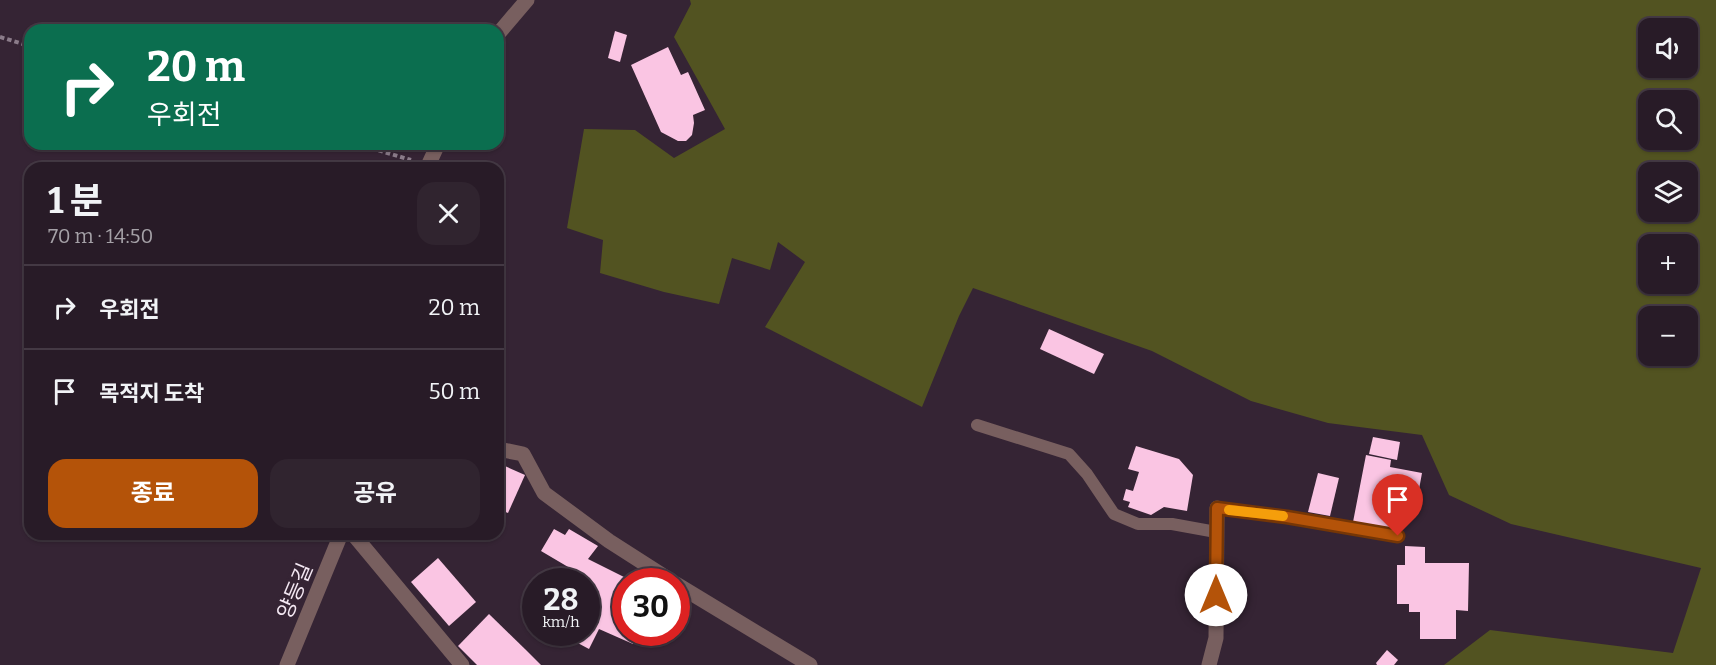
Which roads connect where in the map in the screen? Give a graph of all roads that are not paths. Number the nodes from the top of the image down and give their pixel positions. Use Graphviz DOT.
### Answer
graph roads {
  1 [pos="527,0"];
  2 [pos="504,27"];
  3 [pos="977,424"];
  4 [pos="504,450"];
  5 [pos="1217,508"];
  6 [pos="1216,532"];
  7 [pos="1398,536"];
  8 [pos="339,540"];
  9 [pos="358,540"];
  10 [pos="651,568"];
  11 [pos="690,592"];
  12 [pos="287,665"];
  13 [pos="462,665"];
  14 [pos="810,665"];
  15 [pos="1209,665"];
  1 -- 2 [label="street"];
  3 -- 6 [label="lane"];
  4 -- 10 [label="street"];
  5 -- 6 [label="street"];
  5 -- 7 [label="lane"];
  6 -- 15 [label="street"];
  8 -- 12 [label="street, 양등길"];
  9 -- 13 [label="street"];
  11 -- 14 [label="street"];
}
